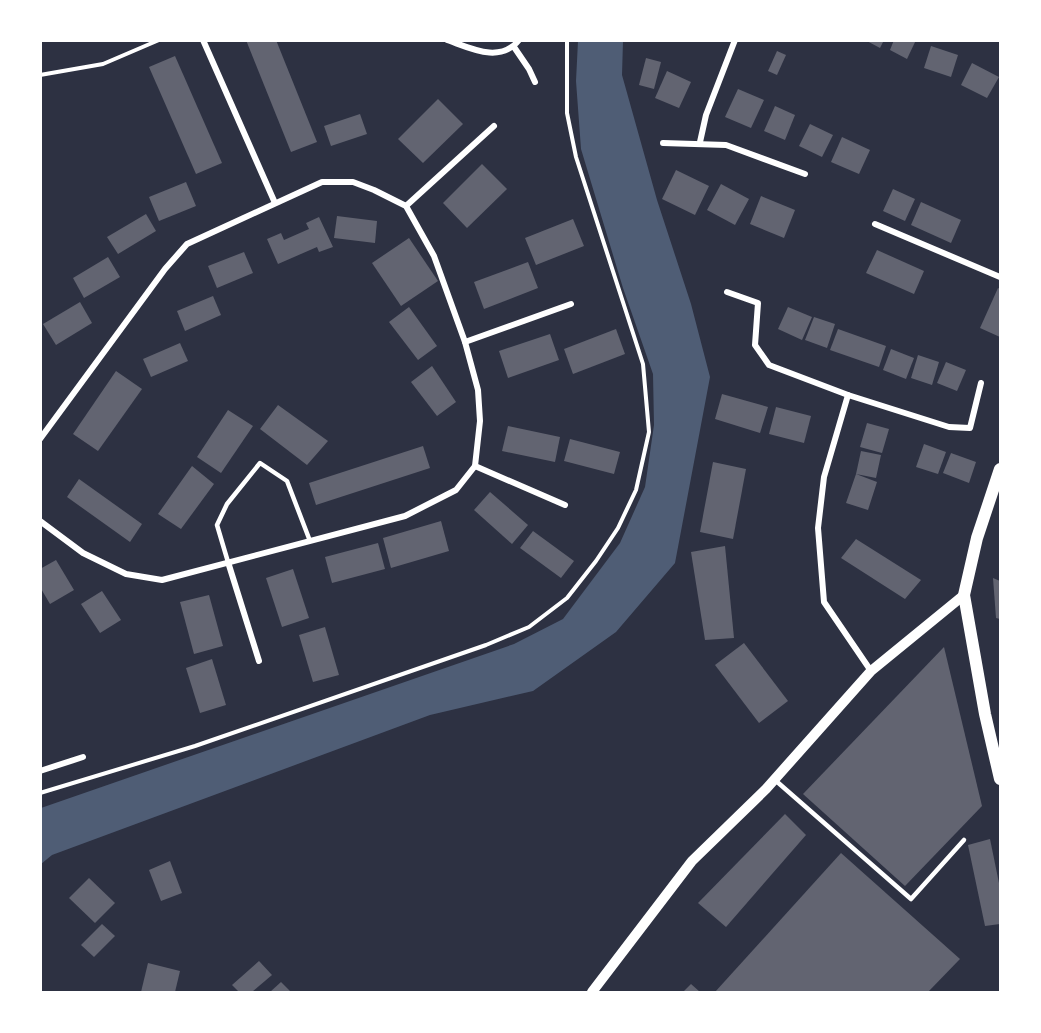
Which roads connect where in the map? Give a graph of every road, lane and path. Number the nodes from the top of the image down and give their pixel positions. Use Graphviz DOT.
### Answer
graph roads {
  1 [pos="159,40"];
  2 [pos="203,40"];
  3 [pos="447,40"];
  4 [pos="519,40"];
  5 [pos="567,40"];
  6 [pos="735,40"];
  7 [pos="514,47"];
  8 [pos="40,75"];
  9 [pos="535,82"];
  10 [pos="494,126"];
  11 [pos="700,142"];
  12 [pos="663,143"];
  13 [pos="805,174"];
  14 [pos="275,203"];
  15 [pos="406,206"];
  16 [pos="875,224"];
  17 [pos="1000,277"];
  18 [pos="728,292"];
  19 [pos="571,304"];
  20 [pos="465,342"];
  21 [pos="981,383"];
  22 [pos="848,395"];
  23 [pos="40,439"];
  24 [pos="475,466"];
  25 [pos="1000,469"];
  26 [pos="565,505"];
  27 [pos="40,521"];
  28 [pos="310,541"];
  29 [pos="228,562"];
  30 [pos="964,595"];
  31 [pos="259,661"];
  32 [pos="871,671"];
  33 [pos="83,757"];
  34 [pos="40,771"];
  35 [pos="1000,779"];
  36 [pos="775,780"];
  37 [pos="40,793"];
  38 [pos="964,840"];
  39 [pos="592,993"];
  1 -- 8 [label="path"];
  2 -- 14 [label="street"];
  3 -- 7 [label="street"];
  4 -- 7 [label="street"];
  5 -- 37 [label="path"];
  6 -- 11 [label="street"];
  7 -- 9 [label="street"];
  10 -- 15 [label="street"];
  11 -- 12 [label="street"];
  11 -- 13 [label="street"];
  14 -- 15 [label="street"];
  14 -- 23 [label="street"];
  15 -- 20 [label="street"];
  16 -- 17 [label="street"];
  18 -- 22 [label="street"];
  19 -- 20 [label="street"];
  20 -- 24 [label="street"];
  21 -- 22 [label="street"];
  22 -- 32 [label="street"];
  24 -- 26 [label="street"];
  24 -- 28 [label="street"];
  25 -- 30 [label="main road"];
  27 -- 29 [label="street"];
  28 -- 29 [label="street"];
  28 -- 29 [label="lane"];
  29 -- 31 [label="street"];
  30 -- 32 [label="street"];
  30 -- 35 [label="main road"];
  32 -- 36 [label="street"];
  33 -- 34 [label="street"];
  36 -- 38 [label="lane"];
  36 -- 39 [label="street"];
}
